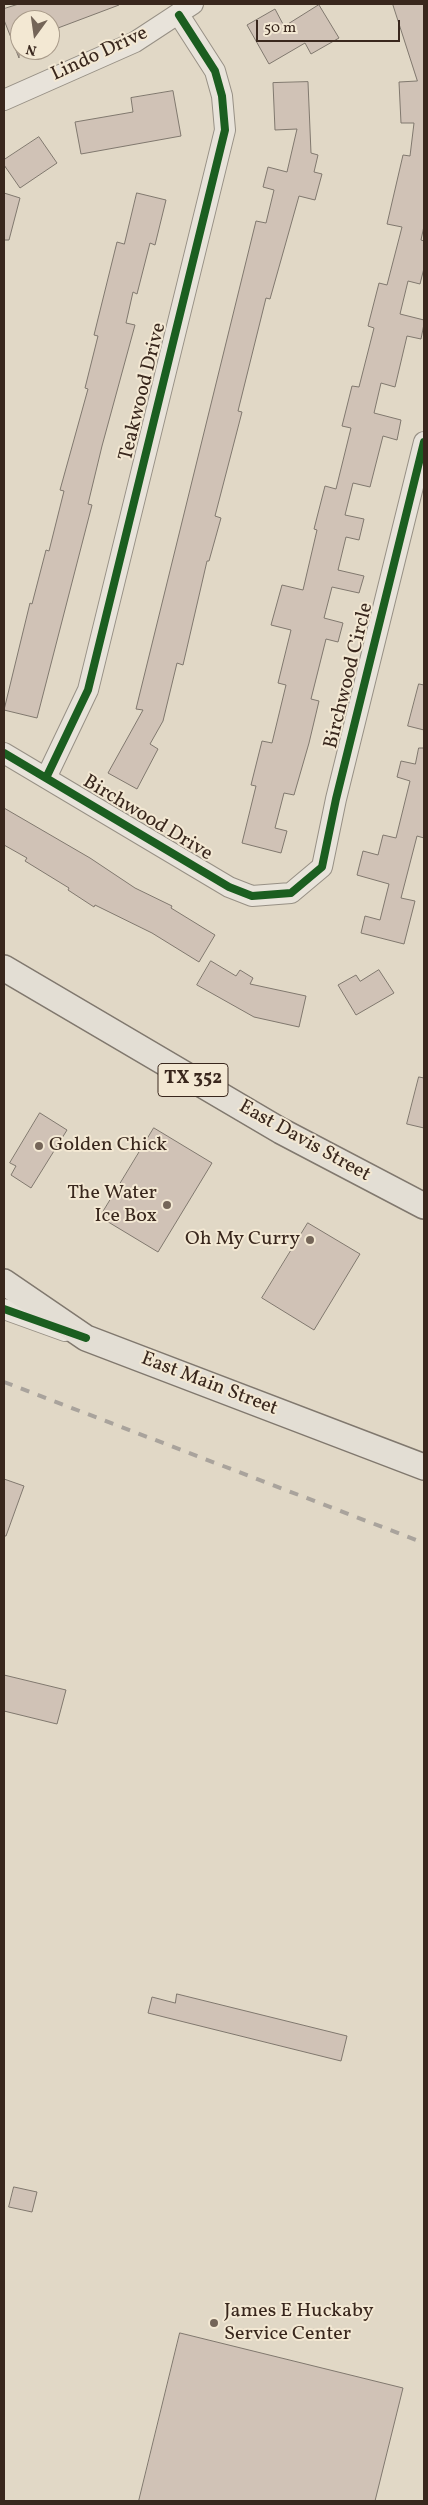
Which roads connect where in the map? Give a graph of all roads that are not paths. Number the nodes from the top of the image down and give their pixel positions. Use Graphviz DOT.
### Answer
graph roads {
  1 [pos="186,9"];
  2 [pos="4,100"];
  3 [pos="424,442"];
  4 [pos="4,753"];
  5 [pos="46,778"];
  6 [pos="279,894"];
  7 [pos="4,968"];
  8 [pos="424,1206"];
  9 [pos="4,1282"];
  10 [pos="4,1309"];
  11 [pos="86,1338"];
  12 [pos="424,1467"];
  1 -- 2 [label="street, Lindo Drive"];
  1 -- 5 [label="street, Teakwood Drive"];
  3 -- 6 [label="street, Birchwood Circle"];
  4 -- 5 [label="street, Birchwood Drive"];
  5 -- 6 [label="street, Birchwood Drive"];
  7 -- 8 [label="main road, East Davis Street / TX 352"];
  9 -- 11 [label="main road, East Main Street"];
  10 -- 11 [label="street"];
  11 -- 12 [label="main road, East Main Street"];
}
